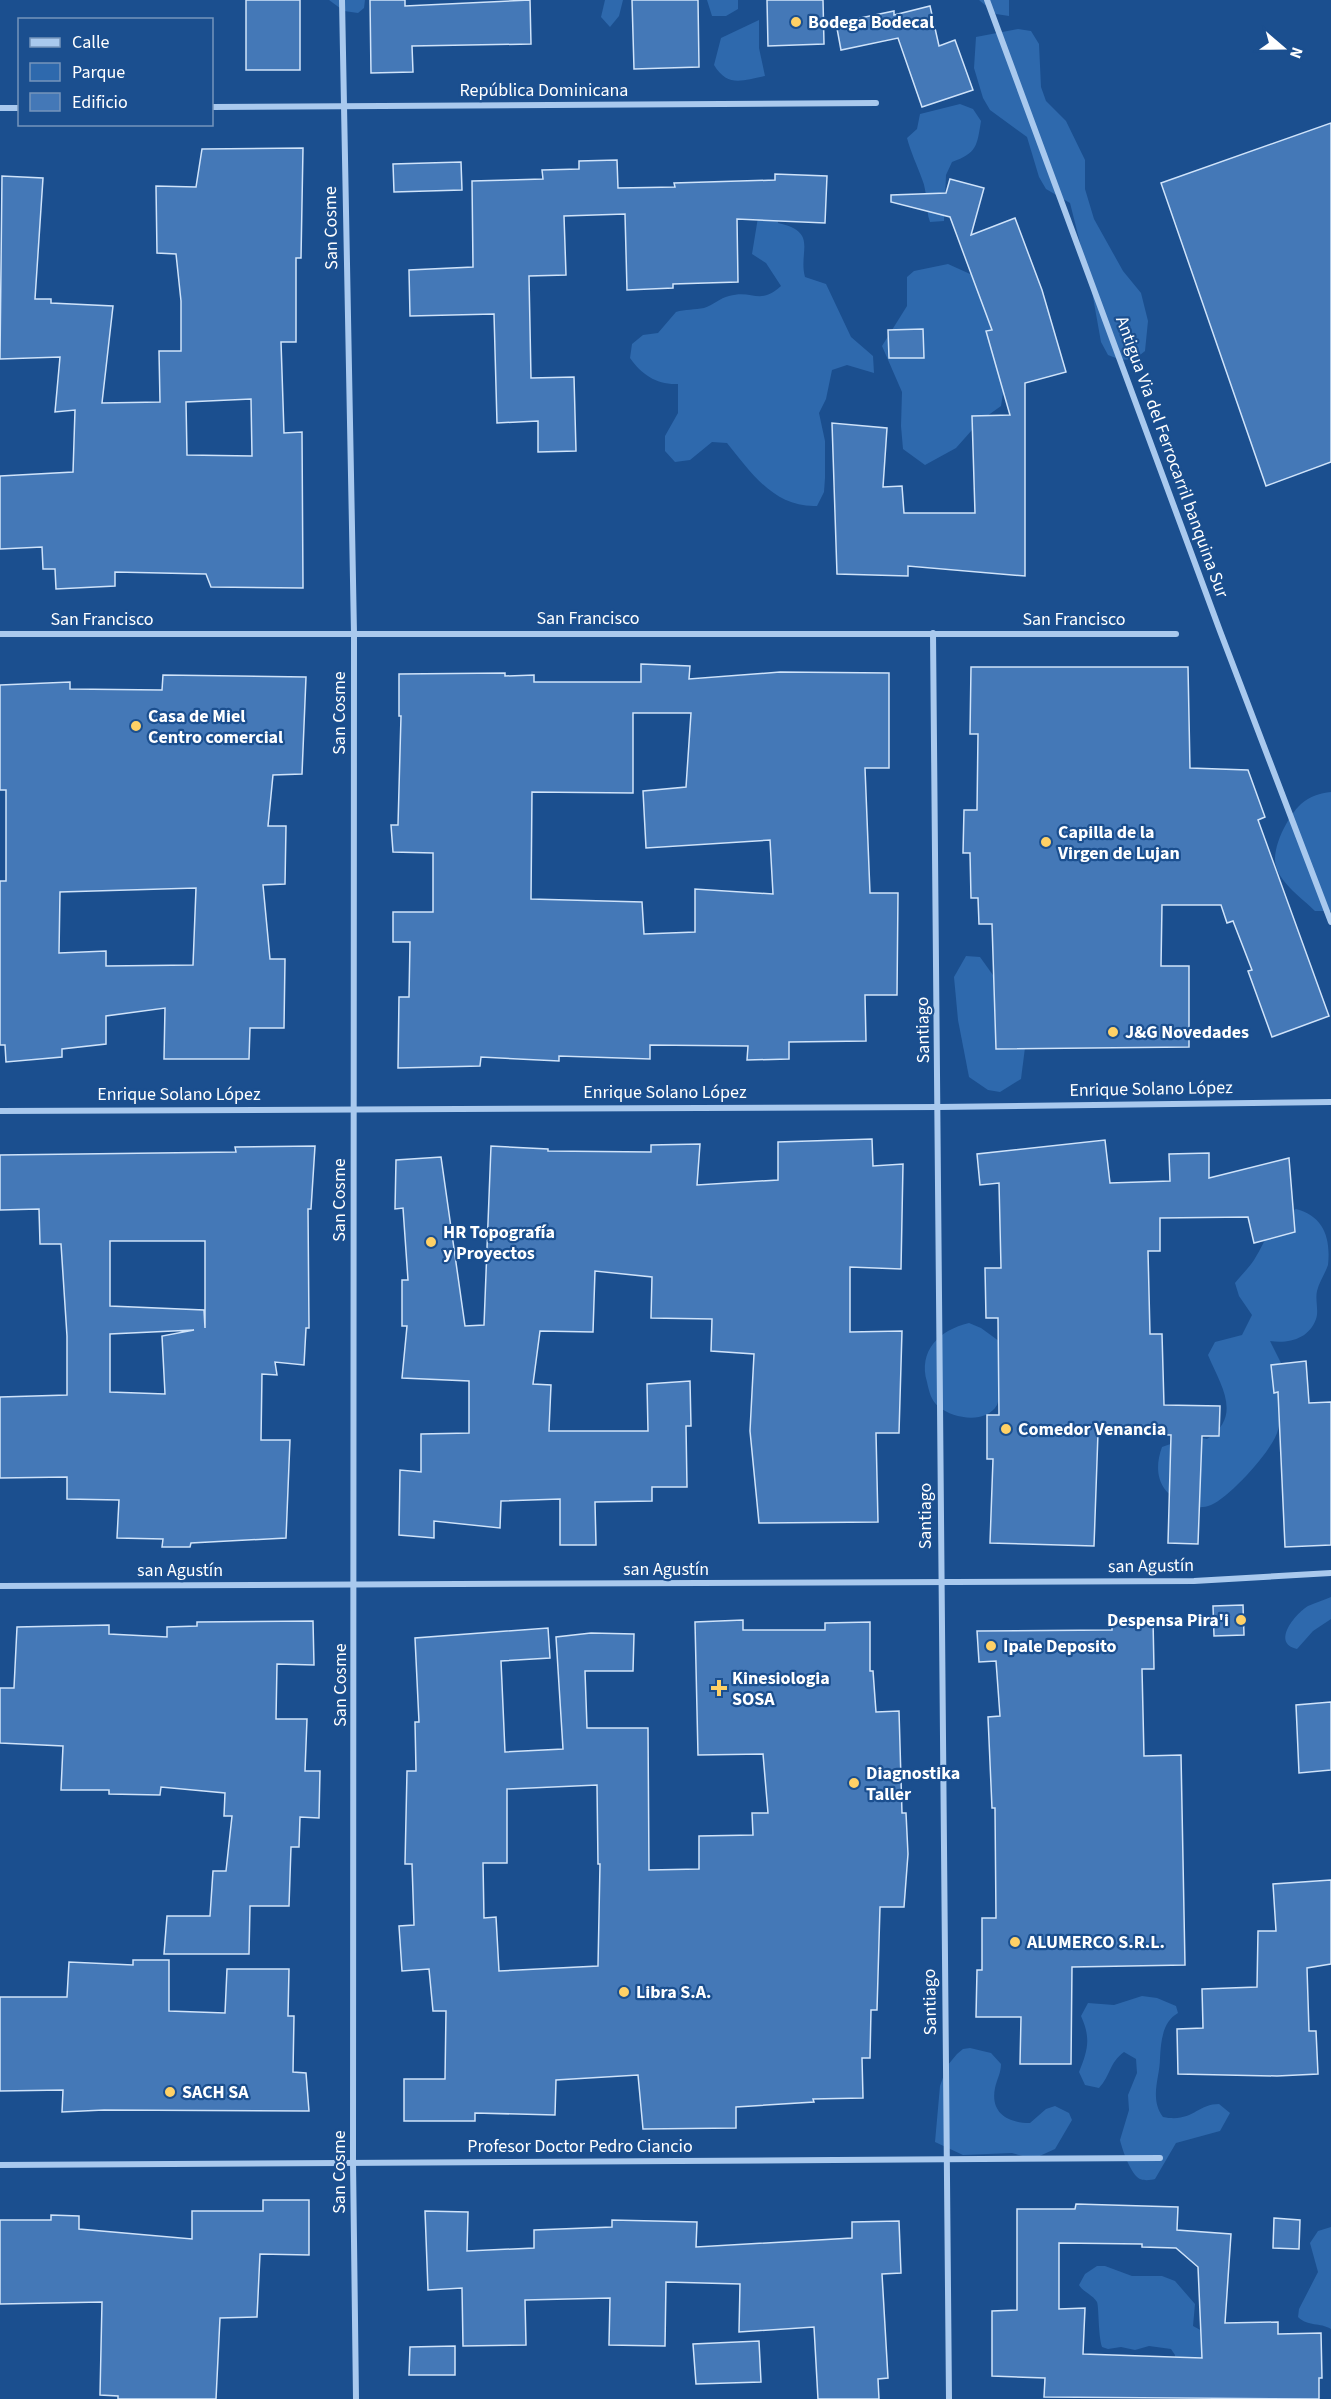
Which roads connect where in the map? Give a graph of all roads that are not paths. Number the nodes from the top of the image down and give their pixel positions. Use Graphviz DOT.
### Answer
graph roads {
  1 [pos="342,0"];
  2 [pos="987,0"];
  3 [pos="876,103"];
  4 [pos="344,106"];
  5 [pos="213,107"];
  6 [pos="0,108"];
  7 [pos="18,108"];
  8 [pos="354,633"];
  9 [pos="933,633"];
  10 [pos="0,634"];
  11 [pos="1176,634"];
  12 [pos="1331,922"];
  13 [pos="1331,1102"];
  14 [pos="939,1107"];
  15 [pos="354,1108"];
  16 [pos="0,1111"];
  17 [pos="1331,1573"];
  18 [pos="940,1582"];
  19 [pos="356,1585"];
  20 [pos="0,1586"];
  21 [pos="1160,2158"];
  22 [pos="946,2159"];
  23 [pos="353,2162"];
  24 [pos="0,2164"];
  25 [pos="356,2399"];
  26 [pos="949,2399"];
  1 -- 4 [label="street, San Cosme"];
  2 -- 12 [label="street, Antigua Via del Ferrocarril banquina Sur"];
  3 -- 4 [label="street, República Dominicana"];
  4 -- 5 [label="street, República Dominicana"];
  4 -- 8 [label="street, San Cosme"];
  6 -- 7 [label="street"];
  8 -- 9 [label="street, San Francisco"];
  8 -- 10 [label="street, San Francisco"];
  8 -- 15 [label="street, San Cosme"];
  9 -- 11 [label="street, San Francisco"];
  9 -- 14 [label="street, Santiago"];
  13 -- 14 [label="street, Enrique Solano López"];
  14 -- 15 [label="street, Enrique Solano López"];
  14 -- 18 [label="street, Santiago"];
  15 -- 16 [label="street, Enrique Solano López"];
  15 -- 19 [label="street, San Cosme"];
  17 -- 18 [label="street, san Agustín"];
  18 -- 19 [label="street, san Agustín"];
  18 -- 22 [label="street, Santiago"];
  19 -- 20 [label="street, san Agustín"];
  19 -- 23 [label="street, San Cosme"];
  21 -- 22 [label="street, Profesor Doctor Pedro Ciancio"];
  22 -- 23 [label="street, Profesor Doctor Pedro Ciancio"];
  22 -- 26 [label="street, Santiago"];
  23 -- 24 [label="street, Profesor Doctor Pedro Ciancio"];
  23 -- 25 [label="street, San Cosme"];
}
